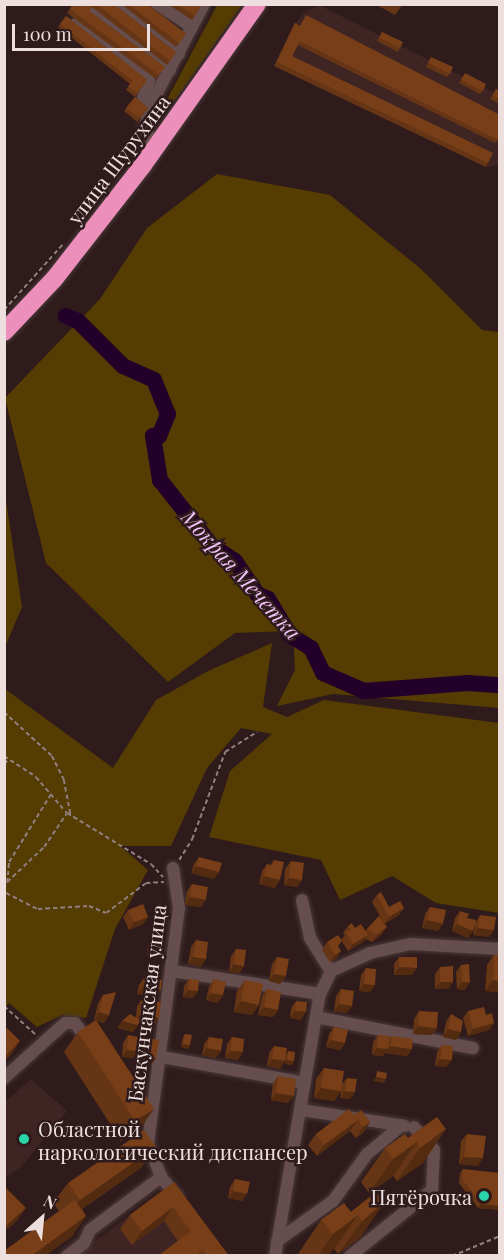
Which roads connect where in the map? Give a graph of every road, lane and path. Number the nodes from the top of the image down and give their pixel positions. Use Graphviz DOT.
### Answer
graph roads {
  1 [pos="114,4"];
  2 [pos="157,4"];
  3 [pos="204,4"];
  4 [pos="257,4"];
  5 [pos="93,13"];
  6 [pos="76,24"];
  7 [pos="192,27"];
  8 [pos="179,54"];
  9 [pos="170,70"];
  10 [pos="154,100"];
  11 [pos="155,149"];
  12 [pos="4,332"];
  13 [pos="4,712"];
  14 [pos="257,732"];
  15 [pos="4,756"];
  16 [pos="9,759"];
  17 [pos="4,764"];
  18 [pos="51,794"];
  19 [pos="66,813"];
  20 [pos="71,816"];
  21 [pos="173,868"];
  22 [pos="6,883"];
  23 [pos="5,894"];
  24 [pos="302,900"];
  25 [pos="500,949"];
  26 [pos="172,971"];
  27 [pos="331,971"];
  28 [pos="320,994"];
  29 [pos="4,1006"];
  30 [pos="316,1017"];
  31 [pos="44,1042"];
  32 [pos="473,1048"];
  33 [pos="96,1052"];
  34 [pos="162,1057"];
  35 [pos="4,1078"];
  36 [pos="305,1083"];
  37 [pos="136,1110"];
  38 [pos="302,1110"];
  39 [pos="408,1126"];
  40 [pos="150,1129"];
  41 [pos="436,1130"];
  42 [pos="161,1177"];
  43 [pos="191,1212"];
  44 [pos="500,1236"];
  45 [pos="277,1241"];
  46 [pos="67,1256"];
  47 [pos="275,1256"];
  48 [pos="350,1256"];
  49 [pos="452,1256"];
  1 -- 8 [label="street"];
  2 -- 7 [label="street"];
  3 -- 7 [label="street"];
  4 -- 11 [label="highway, улица Шурухина"];
  5 -- 9 [label="street"];
  6 -- 10 [label="street"];
  7 -- 8 [label="street"];
  8 -- 9 [label="street"];
  9 -- 10 [label="street"];
  10 -- 11 [label="street"];
  11 -- 12 [label="highway, улица Шурухина"];
  13 -- 20 [label="path"];
  14 -- 21 [label="path"];
  15 -- 16 [label="path"];
  16 -- 17 [label="path"];
  16 -- 18 [label="path"];
  18 -- 19 [label="path"];
  18 -- 22 [label="path"];
  19 -- 20 [label="path"];
  19 -- 22 [label="path"];
  20 -- 23 [label="path"];
  21 -- 26 [label="street, Баскунчакская улица"];
  22 -- 23 [label="path"];
  24 -- 27 [label="street"];
  25 -- 27 [label="street"];
  26 -- 28 [label="street"];
  26 -- 34 [label="street, Баскунчакская улица"];
  27 -- 28 [label="street"];
  28 -- 30 [label="street"];
  29 -- 31 [label="path"];
  30 -- 32 [label="street"];
  30 -- 36 [label="street"];
  31 -- 33 [label="street"];
  31 -- 35 [label="street"];
  34 -- 36 [label="street"];
  34 -- 40 [label="street, Баскунчакская улица"];
  36 -- 38 [label="street"];
  37 -- 40 [label="street"];
  38 -- 39 [label="street"];
  38 -- 45 [label="street"];
  39 -- 41 [label="street"];
  39 -- 45 [label="street"];
  39 -- 48 [label="street"];
  40 -- 42 [label="street, Баскунчакская улица"];
  42 -- 43 [label="street"];
  42 -- 46 [label="street"];
  44 -- 49 [label="path"];
  45 -- 47 [label="street"];
}
